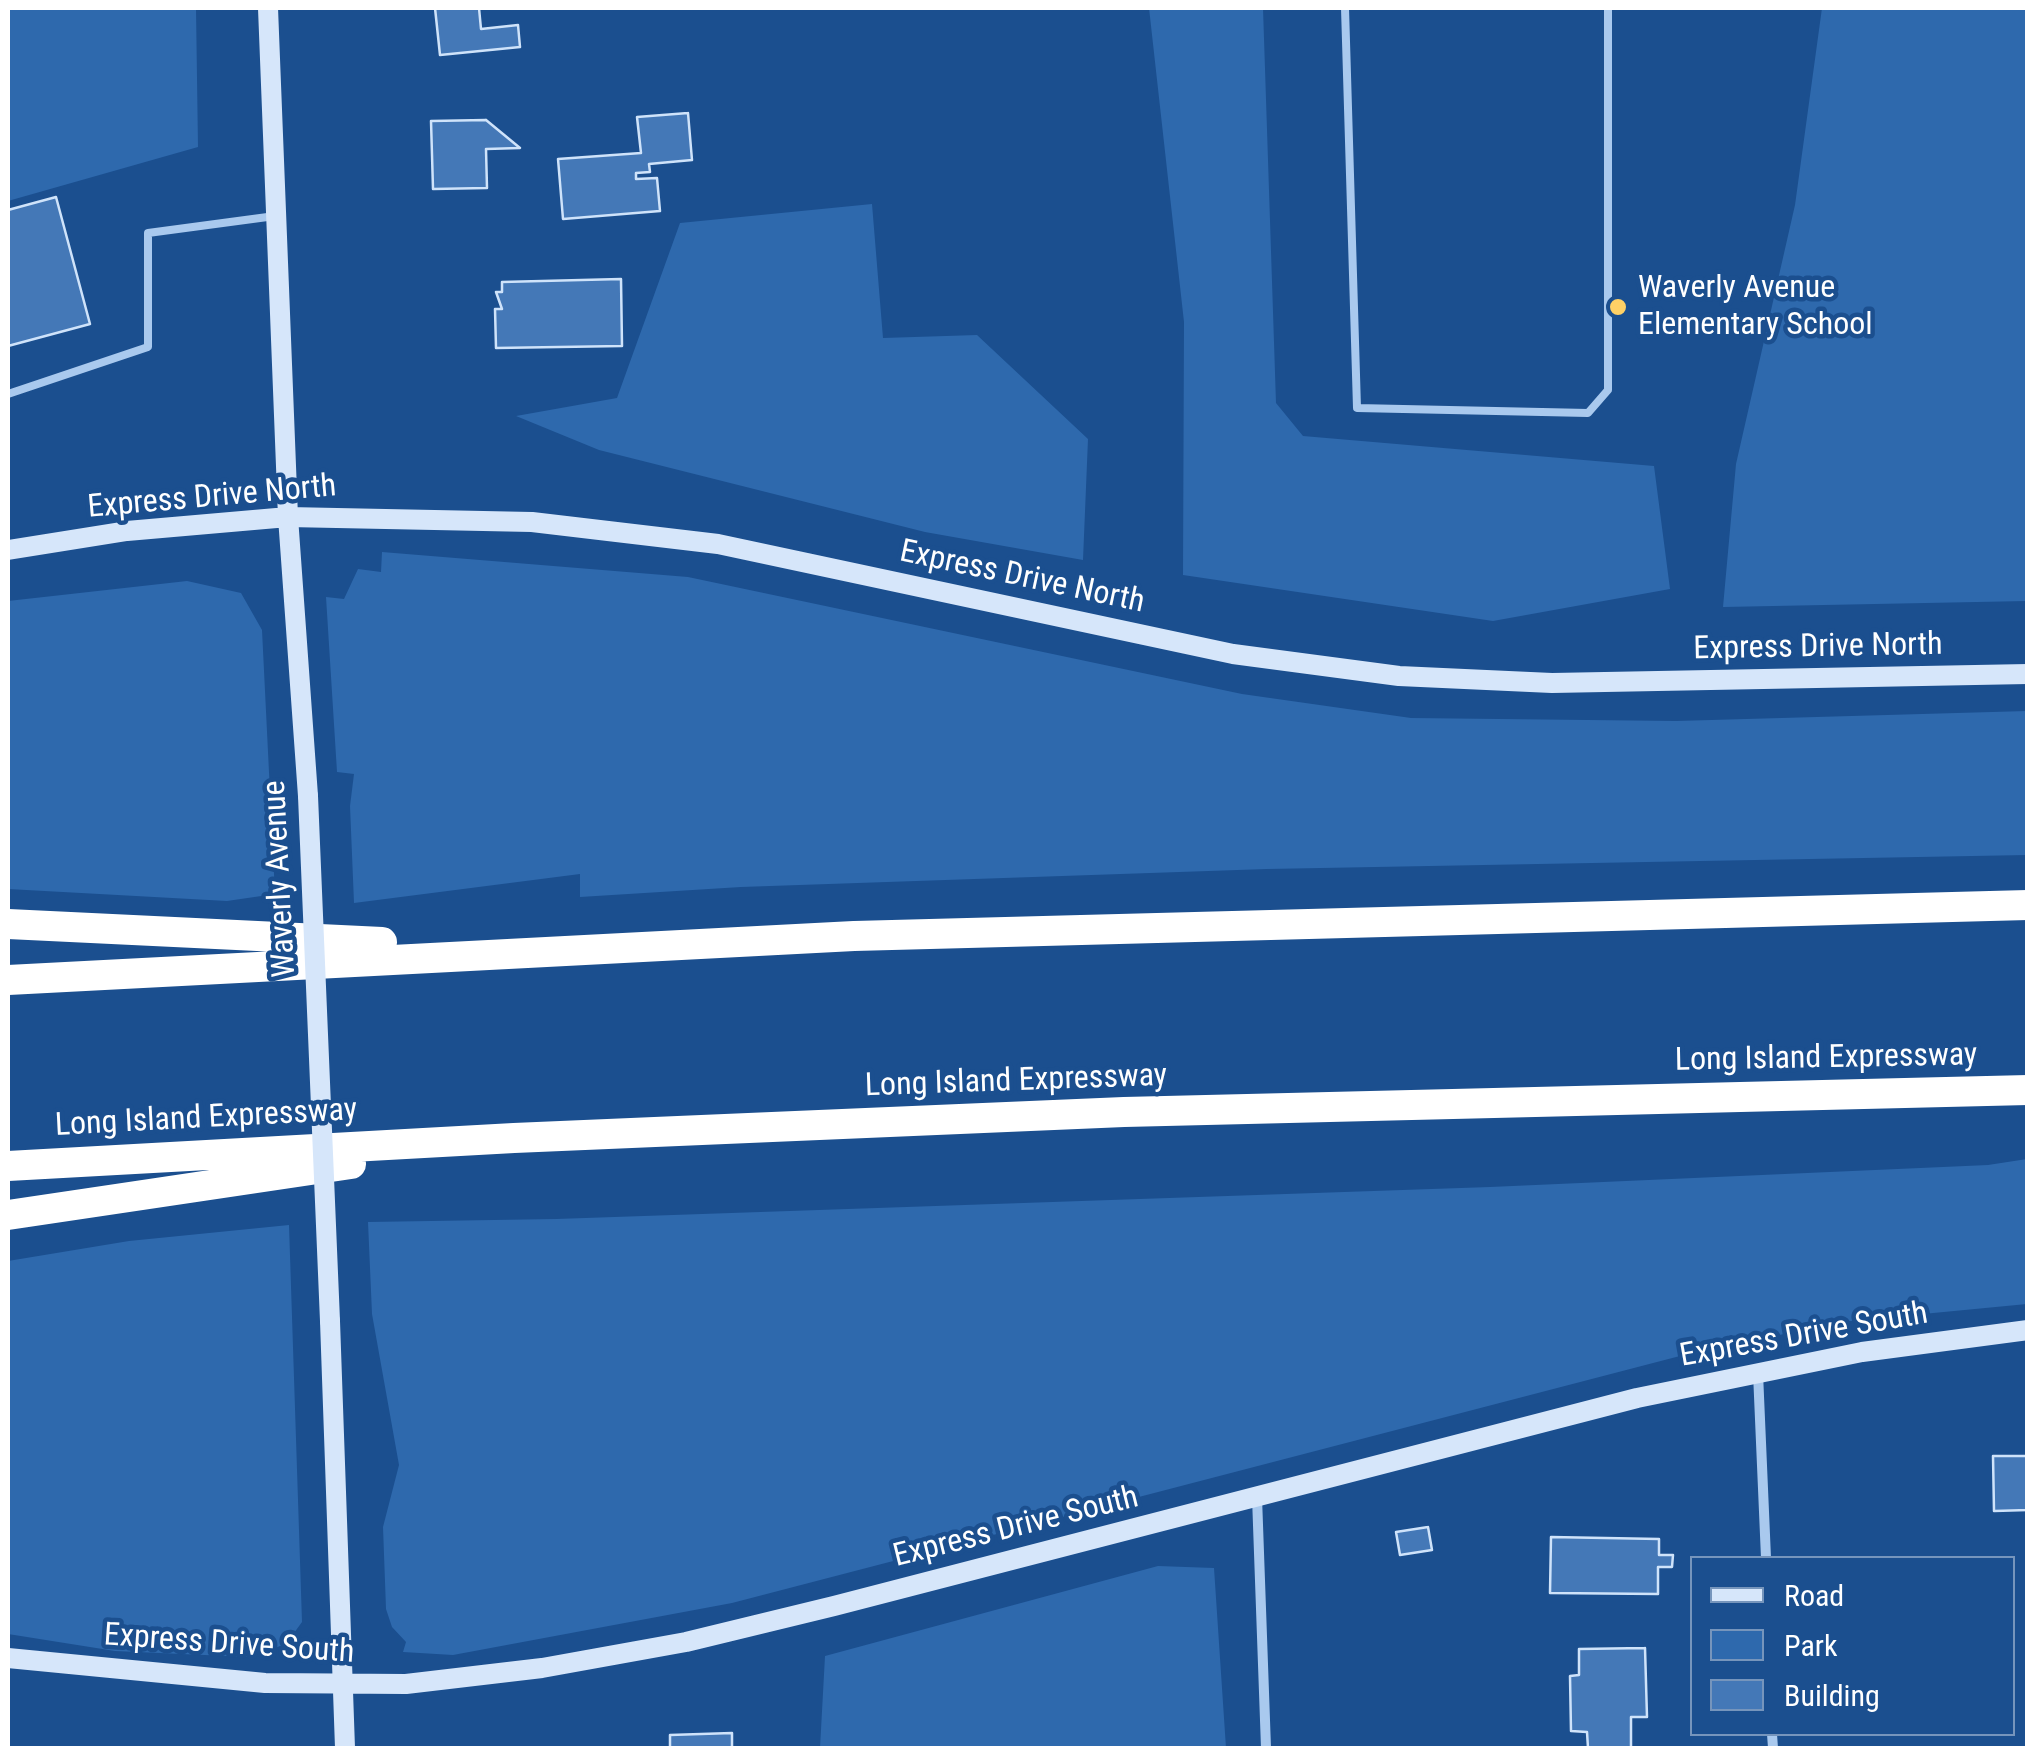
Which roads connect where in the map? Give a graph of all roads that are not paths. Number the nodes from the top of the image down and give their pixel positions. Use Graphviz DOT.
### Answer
graph roads {
  1 [pos="268,8"];
  2 [pos="1345,8"];
  3 [pos="1608,8"];
  4 [pos="276,216"];
  5 [pos="8,394"];
  6 [pos="288,517"];
  7 [pos="8,550"];
  8 [pos="2028,674"];
  9 [pos="2028,905"];
  10 [pos="8,924"];
  11 [pos="550,950"];
  12 [pos="8,980"];
  13 [pos="2028,1090"];
  14 [pos="514,1138"];
  15 [pos="8,1166"];
  16 [pos="8,1215"];
  17 [pos="2028,1330"];
  18 [pos="1758,1372"];
  19 [pos="1257,1497"];
  20 [pos="1766,1556"];
  21 [pos="8,1658"];
  22 [pos="341,1684"];
  23 [pos="345,1748"];
  24 [pos="1266,1748"];
  1 -- 4 [label="main road, Waverly Avenue"];
  2 -- 3 [label="lane"];
  4 -- 5 [label="lane"];
  4 -- 6 [label="main road, Waverly Avenue"];
  6 -- 7 [label="main road, Express Drive North"];
  6 -- 8 [label="main road, Express Drive North"];
  6 -- 22 [label="main road, Waverly Avenue, bridge"];
  9 -- 11 [label="highway"];
  10 -- 11 [label="highway"];
  11 -- 12 [label="highway"];
  13 -- 14 [label="highway, Long Island Expressway"];
  14 -- 15 [label="highway, Long Island Expressway"];
  14 -- 16 [label="highway"];
  17 -- 18 [label="main road, Express Drive South"];
  18 -- 19 [label="main road, Express Drive South"];
  18 -- 20 [label="street"];
  19 -- 22 [label="main road, Express Drive South"];
  19 -- 24 [label="street"];
  21 -- 22 [label="main road, Express Drive South"];
  22 -- 23 [label="main road, Waverly Avenue"];
}
